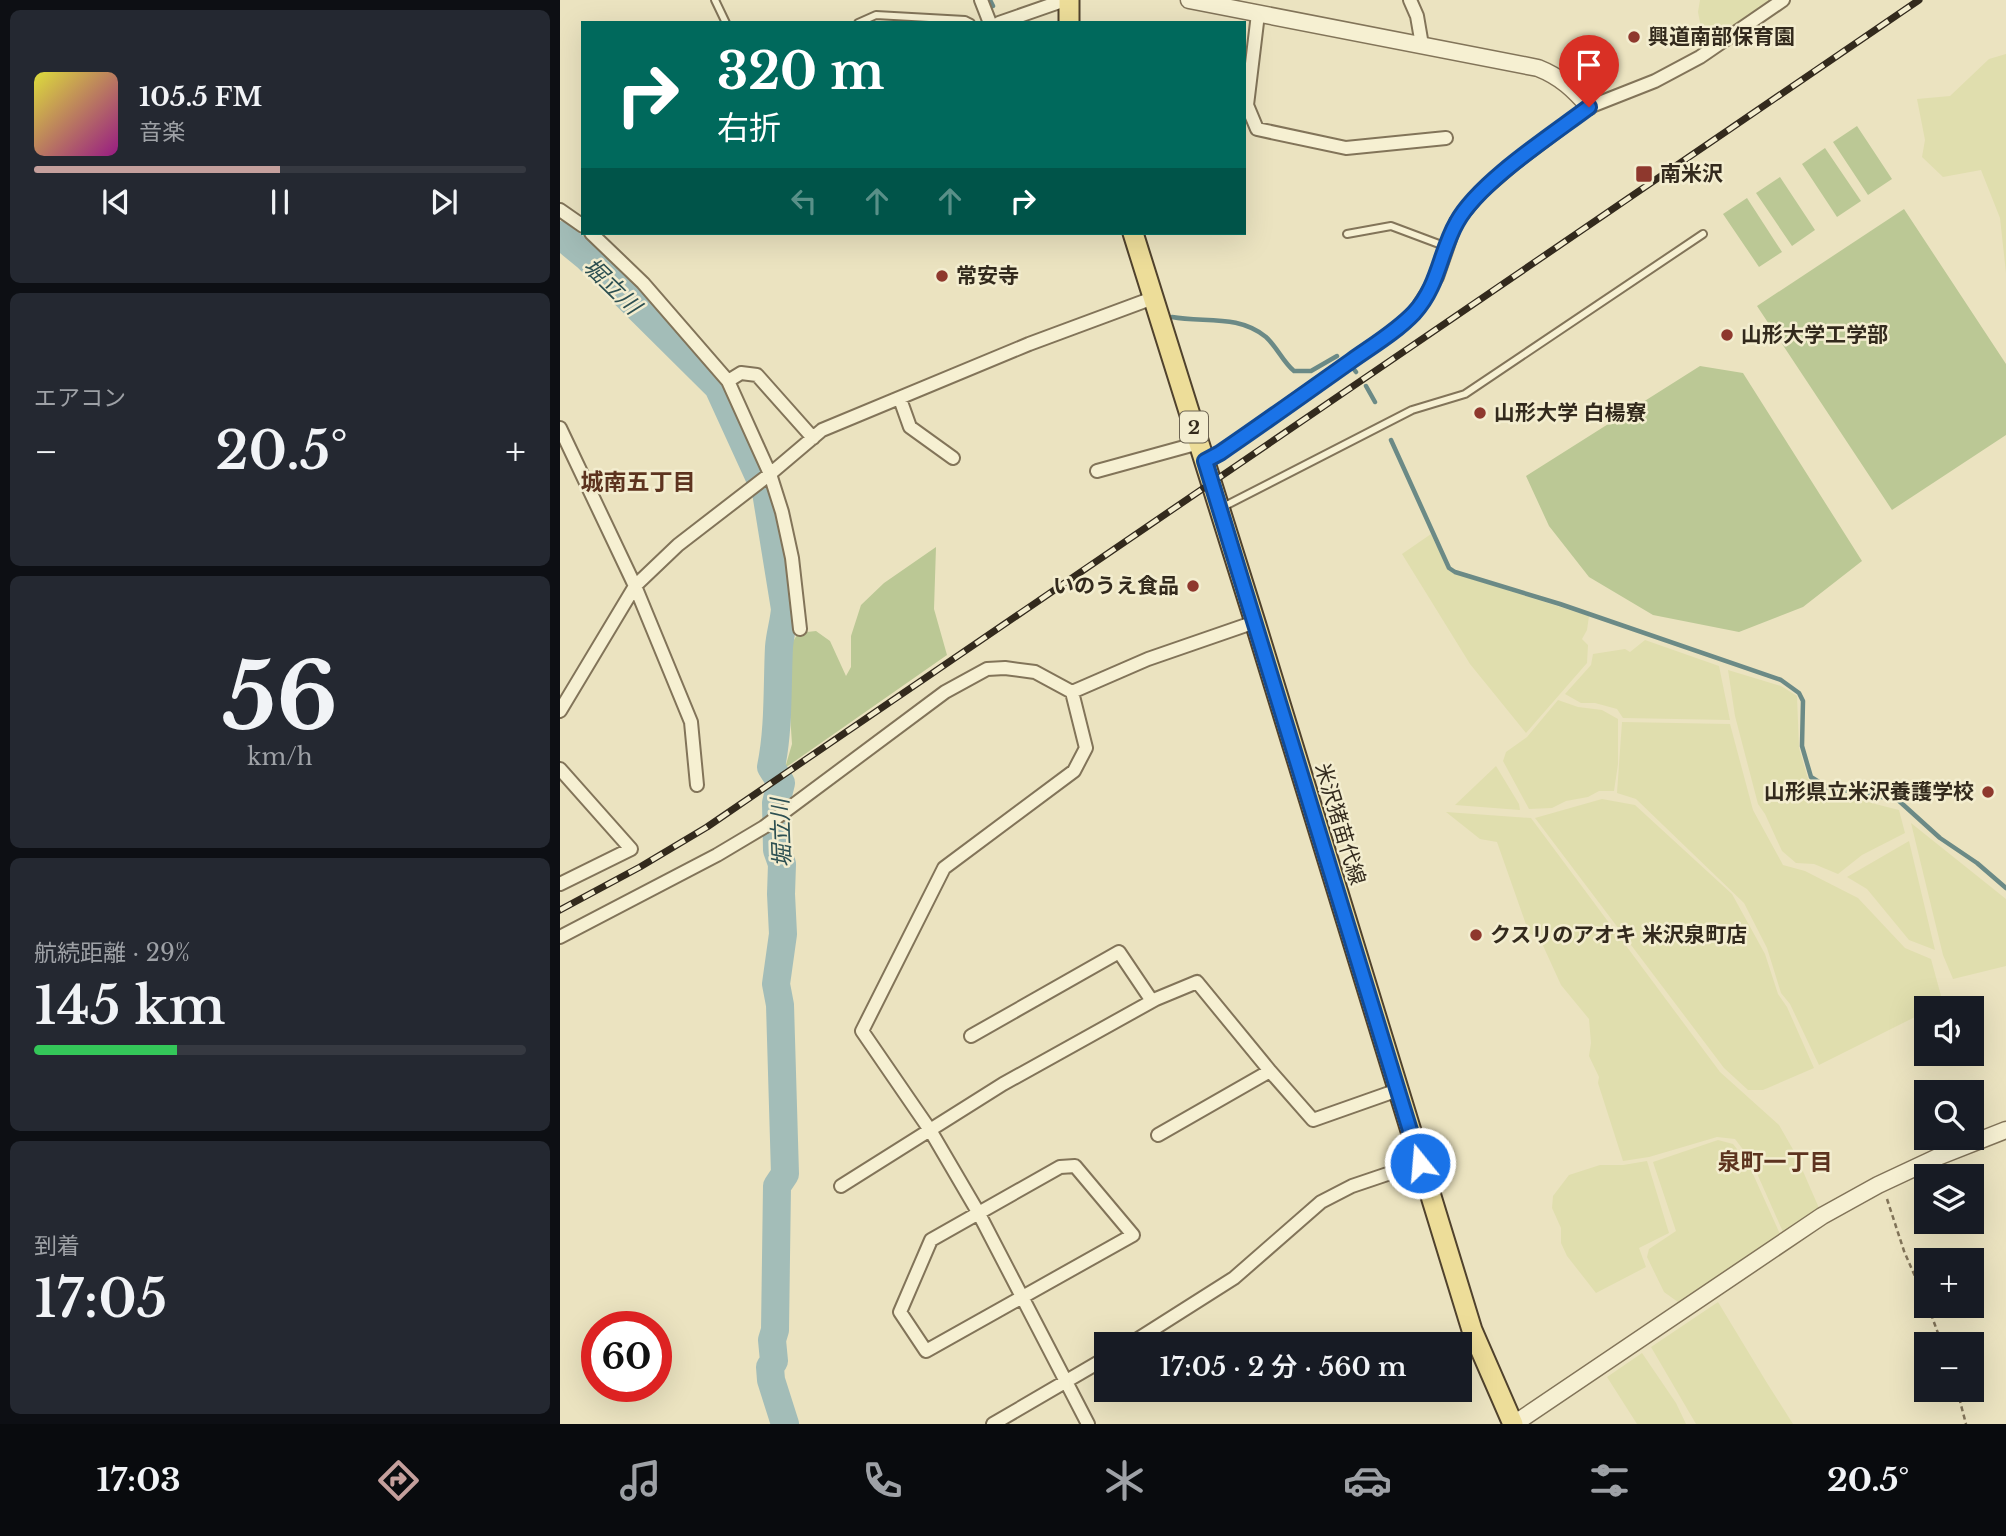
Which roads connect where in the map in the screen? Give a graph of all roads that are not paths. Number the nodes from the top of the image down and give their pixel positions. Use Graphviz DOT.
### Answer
graph roads {
  1 [pos="715,0"];
  2 [pos="981,0"];
  3 [pos="1067,0"];
  4 [pos="1189,0"];
  5 [pos="1410,0"];
  6 [pos="1783,0"];
  7 [pos="1258,14"];
  8 [pos="725,21"];
  9 [pos="862,21"];
  10 [pos="967,21"];
  11 [pos="989,21"];
  12 [pos="1005,21"];
  13 [pos="1069,21"];
  14 [pos="1422,45"];
  15 [pos="1589,107"];
  16 [pos="1447,138"];
  17 [pos="560,210"];
  18 [pos="581,225"];
  19 [pos="1347,234"];
  20 [pos="1703,234"];
  21 [pos="594,235"];
  22 [pos="1134,235"];
  23 [pos="1447,247"];
  24 [pos="1153,298"];
  25 [pos="728,381"];
  26 [pos="900,399"];
  27 [pos="560,428"];
  28 [pos="813,438"];
  29 [pos="1202,452"];
  30 [pos="953,458"];
  31 [pos="1097,471"];
  32 [pos="768,476"];
  33 [pos="1220,509"];
  34 [pos="635,586"];
  35 [pos="1255,622"];
  36 [pos="800,629"];
  37 [pos="1072,692"];
  38 [pos="560,711"];
  39 [pos="560,769"];
  40 [pos="697,785"];
  41 [pos="560,884"];
  42 [pos="560,937"];
  43 [pos="1152,1001"];
  44 [pos="971,1036"];
  45 [pos="1270,1072"];
  46 [pos="1398,1090"];
  47 [pos="930,1130"];
  48 [pos="2006,1130"];
  49 [pos="1158,1135"];
  50 [pos="1420,1163"];
  51 [pos="841,1186"];
  52 [pos="978,1212"];
  53 [pos="1022,1296"];
  54 [pos="1149,1332"];
  55 [pos="1094,1365"];
  56 [pos="1065,1382"];
  57 [pos="993,1424"];
  58 [pos="1088,1424"];
  59 [pos="1513,1424"];
  1 -- 8 [label="lane"];
  2 -- 11 [label="street"];
  3 -- 12 [label="street"];
  3 -- 13 [label="main road"];
  4 -- 7 [label="street"];
  5 -- 14 [label="street"];
  6 -- 15 [label="street"];
  7 -- 14 [label="street"];
  7 -- 16 [label="street"];
  9 -- 10 [label="lane"];
  14 -- 15 [label="street"];
  15 -- 23 [label="street"];
  17 -- 18 [label="street"];
  19 -- 23 [label="lane"];
  20 -- 33 [label="lane"];
  21 -- 25 [label="street"];
  22 -- 24 [label="main road, 米沢猪苗代線 / 2"];
  23 -- 29 [label="street"];
  24 -- 26 [label="street"];
  24 -- 29 [label="main road, 米沢猪苗代線 / 2"];
  25 -- 28 [label="street"];
  25 -- 32 [label="street"];
  26 -- 28 [label="street"];
  26 -- 30 [label="street"];
  27 -- 34 [label="street"];
  28 -- 32 [label="street"];
  29 -- 31 [label="street"];
  29 -- 33 [label="main road, 米沢猪苗代線 / 2"];
  32 -- 34 [label="street"];
  32 -- 36 [label="street"];
  33 -- 35 [label="main road, 米沢猪苗代線 / 2"];
  34 -- 38 [label="street"];
  34 -- 40 [label="street"];
  35 -- 37 [label="street"];
  35 -- 46 [label="main road, 米沢猪苗代線 / 2"];
  37 -- 42 [label="street"];
  37 -- 47 [label="street"];
  39 -- 41 [label="street"];
  43 -- 44 [label="street"];
  43 -- 45 [label="street"];
  43 -- 47 [label="street"];
  45 -- 46 [label="street"];
  45 -- 49 [label="street"];
  46 -- 50 [label="main road, 米沢猪苗代線 / 2"];
  47 -- 51 [label="street"];
  47 -- 52 [label="street"];
  48 -- 59 [label="street"];
  50 -- 54 [label="street"];
  50 -- 59 [label="main road, 米沢猪苗代線 / 2"];
  52 -- 53 [label="street"];
  52 -- 53 [label="street"];
  52 -- 53 [label="street"];
  53 -- 56 [label="street"];
  55 -- 56 [label="street"];
  56 -- 57 [label="street"];
  56 -- 58 [label="street"];
}
